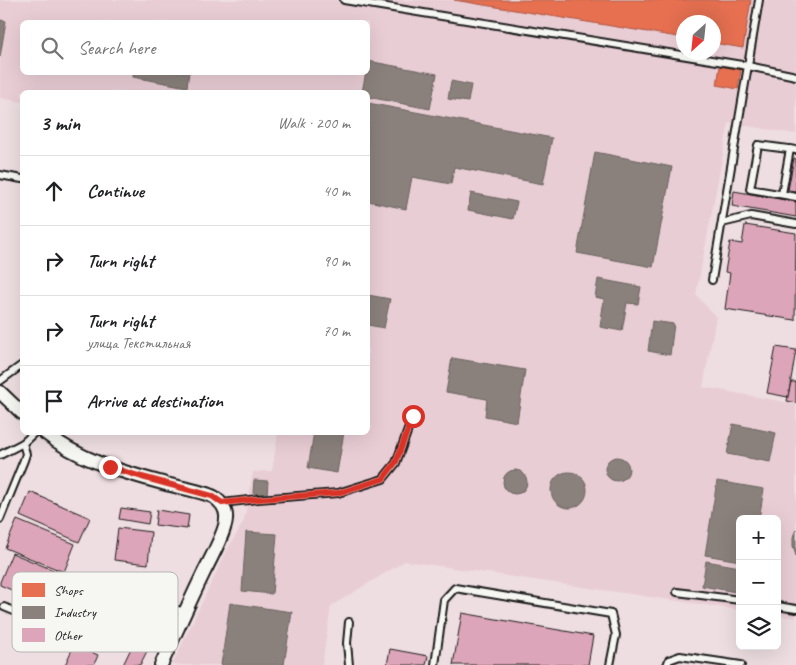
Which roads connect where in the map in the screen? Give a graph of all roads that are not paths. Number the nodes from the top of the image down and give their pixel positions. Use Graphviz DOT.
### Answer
graph roads {
  1 [pos="344,0"];
  2 [pos="759,0"];
  3 [pos="748,66"];
  4 [pos="796,76"];
  5 [pos="793,149"];
  6 [pos="0,175"];
  7 [pos="20,179"];
  8 [pos="782,194"];
  9 [pos="796,197"];
  10 [pos="722,223"];
  11 [pos="796,224"];
  12 [pos="712,280"];
  13 [pos="20,366"];
  14 [pos="0,381"];
  15 [pos="0,392"];
  16 [pos="20,411"];
  17 [pos="413,416"];
  18 [pos="31,435"];
  19 [pos="48,435"];
  20 [pos="22,443"];
  21 [pos="0,455"];
  22 [pos="222,503"];
  23 [pos="0,519"];
  24 [pos="678,592"];
  25 [pos="736,599"];
  26 [pos="781,607"];
  27 [pos="4,608"];
  28 [pos="796,609"];
  29 [pos="178,610"];
  30 [pos="12,611"];
  31 [pos="185,611"];
  32 [pos="349,622"];
  33 [pos="178,627"];
  34 [pos="167,652"];
  35 [pos="161,665"];
  36 [pos="349,665"];
  37 [pos="434,665"];
  38 [pos="610,665"];
  39 [pos="667,665"];
  40 [pos="741,665"];
  1 -- 3 [label="lane"];
  2 -- 3 [label="lane"];
  3 -- 4 [label="lane"];
  3 -- 10 [label="lane"];
  5 -- 8 [label="lane"];
  5 -- 8 [label="lane"];
  6 -- 7 [label="lane"];
  8 -- 9 [label="lane"];
  10 -- 11 [label="lane"];
  10 -- 12 [label="lane"];
  13 -- 14 [label="lane"];
  15 -- 16 [label="street"];
  17 -- 22 [label="lane"];
  18 -- 20 [label="lane"];
  19 -- 22 [label="street"];
  20 -- 21 [label="lane"];
  20 -- 23 [label="lane"];
  22 -- 31 [label="street"];
  24 -- 25 [label="lane"];
  26 -- 28 [label="lane"];
  27 -- 30 [label="lane"];
  29 -- 31 [label="lane"];
  31 -- 33 [label="street"];
  32 -- 36 [label="lane"];
  34 -- 35 [label="street"];
  37 -- 38 [label="lane"];
  39 -- 40 [label="lane"];
}
